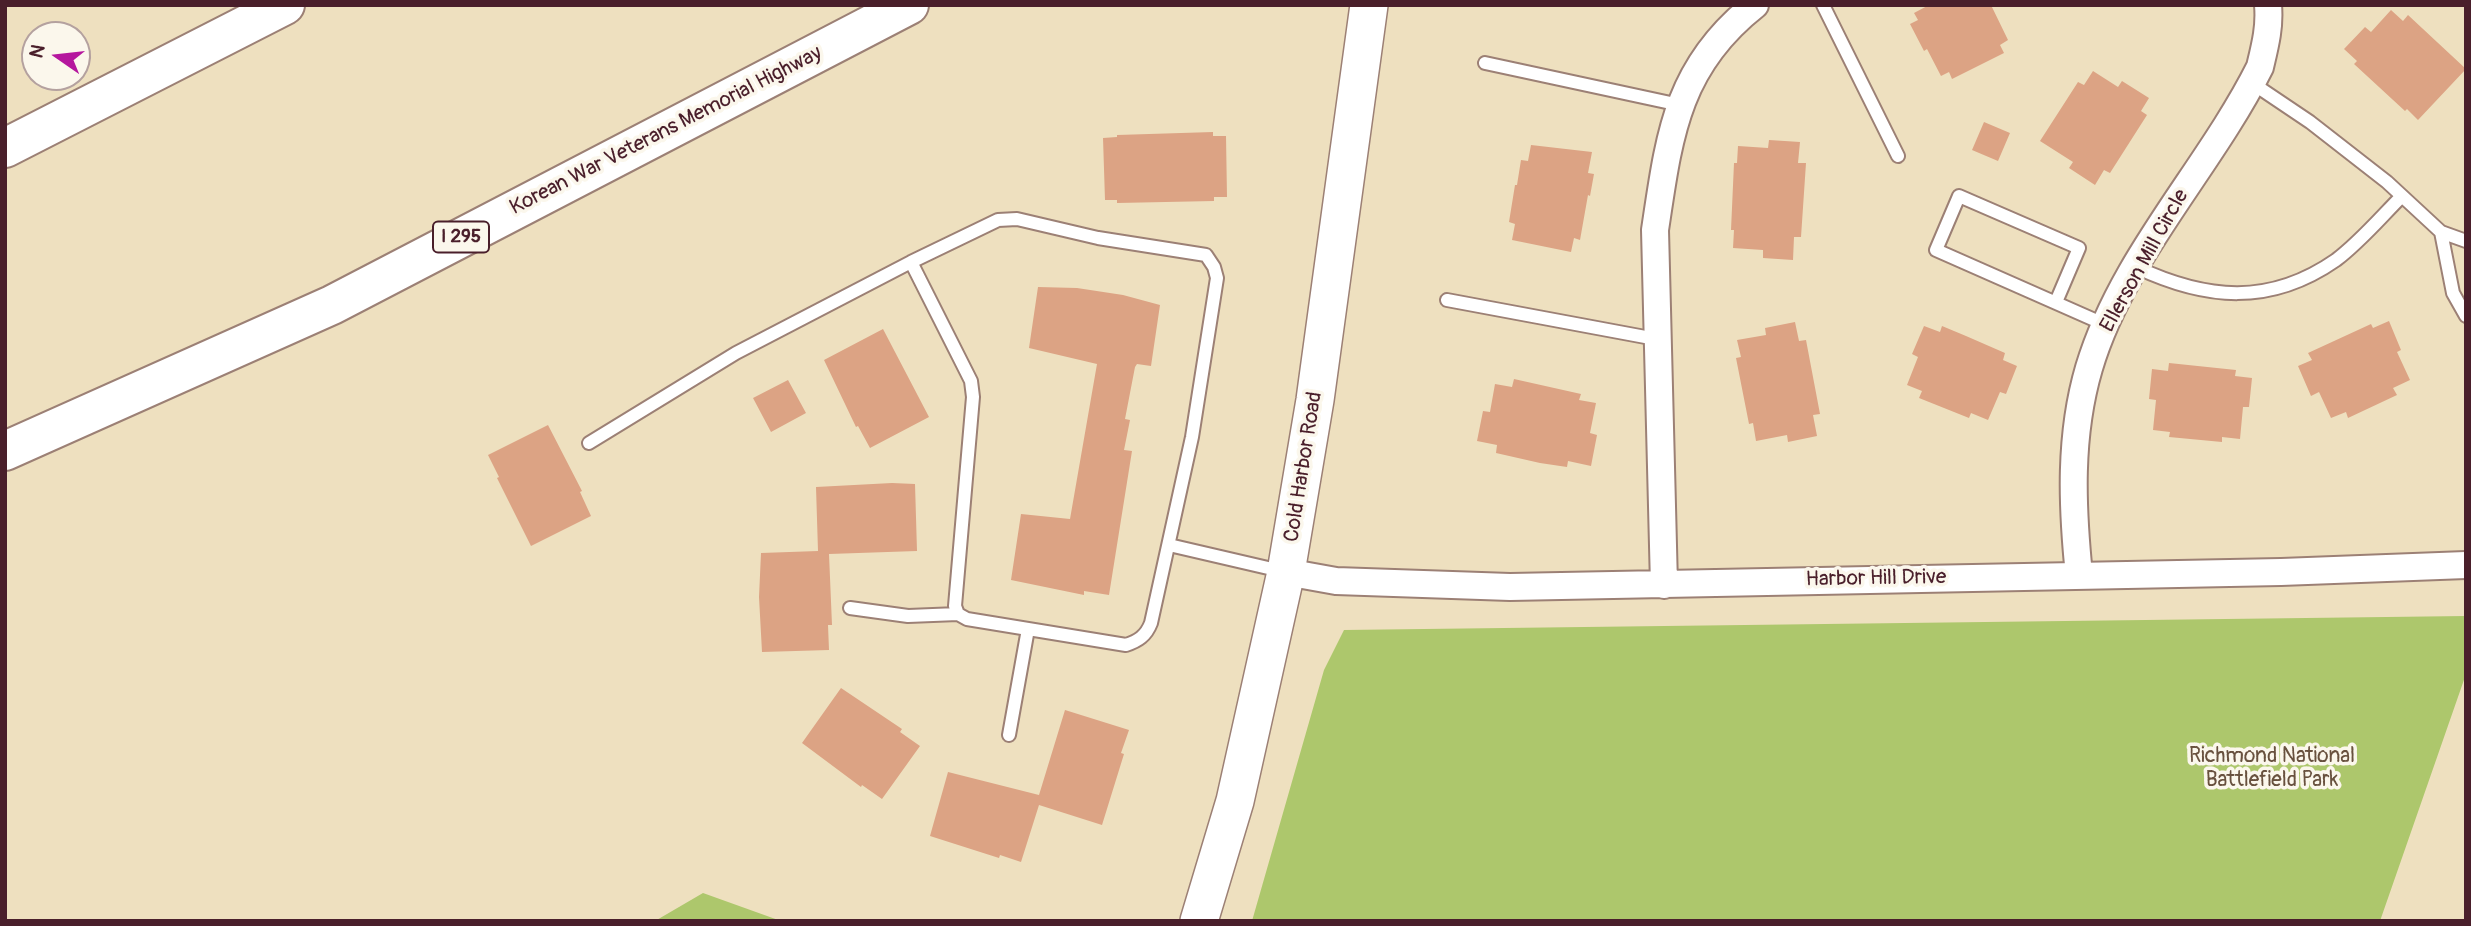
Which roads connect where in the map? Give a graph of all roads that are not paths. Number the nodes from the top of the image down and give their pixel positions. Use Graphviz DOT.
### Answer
graph roads {
  1 [pos="285,5"];
  2 [pos="909,5"];
  3 [pos="1369,5"];
  4 [pos="1755,5"];
  5 [pos="1823,5"];
  6 [pos="2268,5"];
  7 [pos="1485,63"];
  8 [pos="2252,83"];
  9 [pos="1680,105"];
  10 [pos="5,148"];
  11 [pos="1898,156"];
  12 [pos="2402,196"];
  13 [pos="2441,232"];
  14 [pos="2466,241"];
  15 [pos="911,262"];
  16 [pos="2136,268"];
  17 [pos="1447,300"];
  18 [pos="2056,302"];
  19 [pos="2466,316"];
  20 [pos="2106,325"];
  21 [pos="1656,339"];
  22 [pos="589,443"];
  23 [pos="5,451"];
  24 [pos="1169,545"];
  25 [pos="2466,565"];
  26 [pos="1286,572"];
  27 [pos="2079,575"];
  28 [pos="1664,585"];
  29 [pos="850,608"];
  30 [pos="958,614"];
  31 [pos="1028,629"];
  32 [pos="1009,735"];
  33 [pos="1199,921"];
  1 -- 10 [label="highway"];
  2 -- 23 [label="highway, Korean War Veterans Memorial Highway / I 295"];
  3 -- 26 [label="main road, Cold Harbor Road"];
  4 -- 9 [label="street"];
  5 -- 11 [label="lane"];
  6 -- 8 [label="street, Ellerson Mill Circle"];
  7 -- 9 [label="lane"];
  8 -- 12 [label="lane"];
  8 -- 16 [label="street, Ellerson Mill Circle"];
  9 -- 21 [label="street"];
  12 -- 13 [label="lane"];
  12 -- 16 [label="lane"];
  13 -- 14 [label="lane"];
  13 -- 19 [label="lane"];
  15 -- 22 [label="lane"];
  15 -- 24 [label="lane"];
  15 -- 30 [label="lane"];
  16 -- 20 [label="street, Ellerson Mill Circle"];
  17 -- 21 [label="lane"];
  18 -- 18 [label="lane"];
  18 -- 20 [label="lane"];
  20 -- 27 [label="street, Ellerson Mill Circle"];
  21 -- 28 [label="street"];
  24 -- 26 [label="lane"];
  24 -- 31 [label="lane"];
  25 -- 27 [label="street, Harbor Hill Drive"];
  26 -- 28 [label="street, Harbor Hill Drive"];
  26 -- 33 [label="main road, Cold Harbor Road"];
  27 -- 28 [label="street, Harbor Hill Drive"];
  29 -- 30 [label="lane"];
  30 -- 31 [label="lane"];
  31 -- 32 [label="lane"];
}
